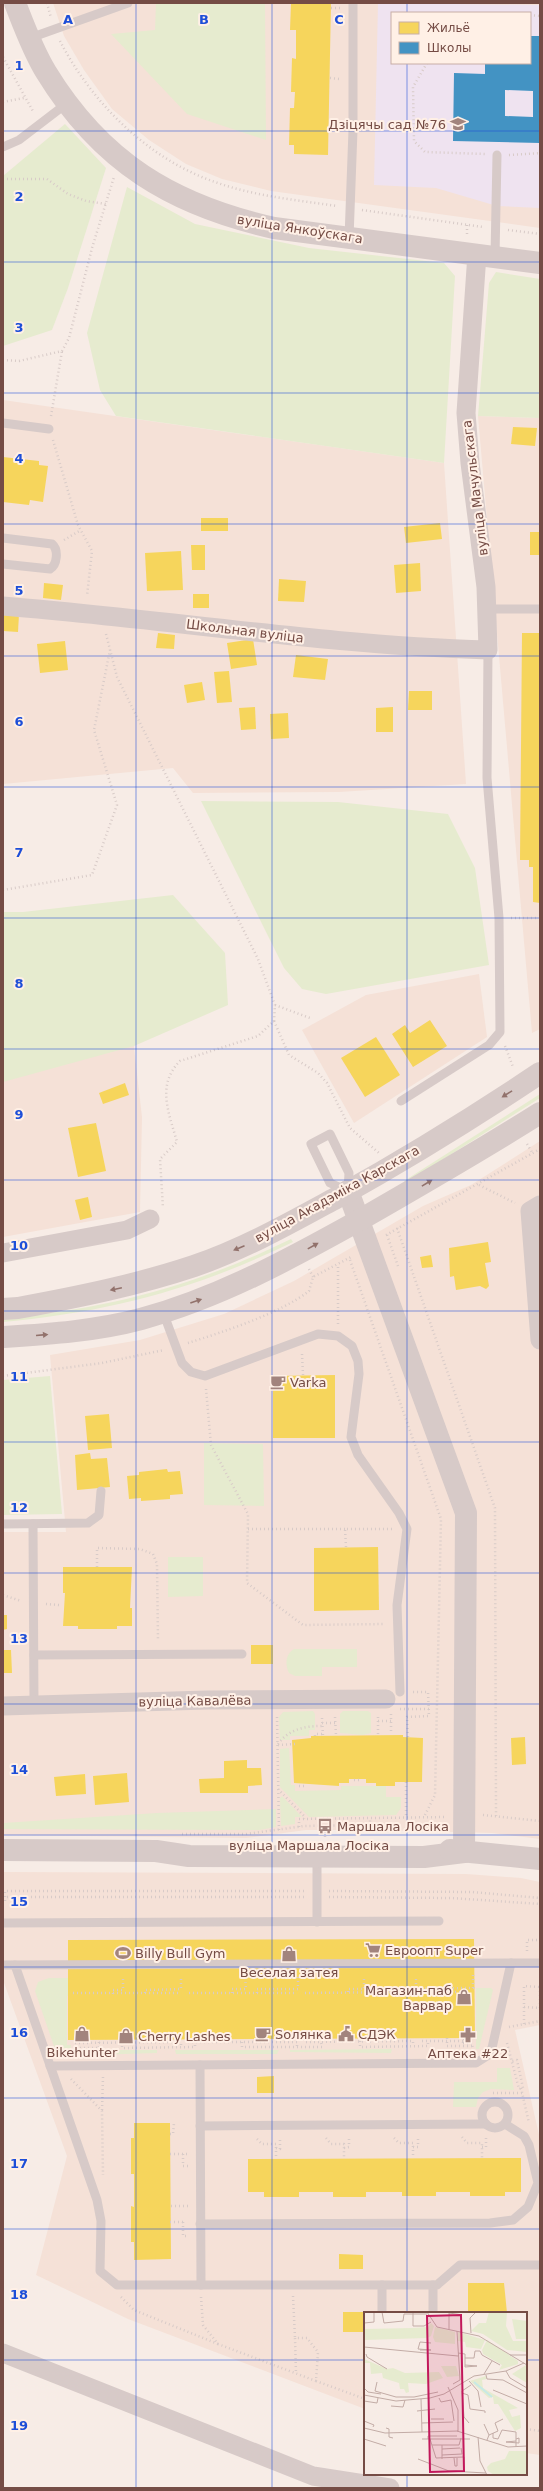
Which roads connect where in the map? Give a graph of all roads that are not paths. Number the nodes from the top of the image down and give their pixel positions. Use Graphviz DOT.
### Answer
graph roads {
  1 [pos="15,3"];
  2 [pos="128,3"];
  3 [pos="353,3"];
  4 [pos="30,38"];
  5 [pos="66,104"];
  6 [pos="3,147"];
  7 [pos="497,155"];
  8 [pos="349,238"];
  9 [pos="486,255"];
  10 [pos="540,263"];
  11 [pos="3,423"];
  12 [pos="49,429"];
  13 [pos="3,538"];
  14 [pos="3,564"];
  15 [pos="3,606"];
  16 [pos="488,609"];
  17 [pos="540,609"];
  18 [pos="488,650"];
  19 [pos="540,1073"];
  20 [pos="401,1101"];
  21 [pos="540,1113"];
  22 [pos="348,1191"];
  23 [pos="535,1208"];
  24 [pos="150,1219"];
  25 [pos="360,1220"];
  26 [pos="537,1247"];
  27 [pos="3,1253"];
  28 [pos="3,1309"];
  29 [pos="163,1312"];
  30 [pos="3,1337"];
  31 [pos="540,1340"];
  32 [pos="101,1491"];
  33 [pos="3,1524"];
  34 [pos="32,1524"];
  35 [pos="242,1654"];
  36 [pos="34,1655"];
  37 [pos="395,1700"];
  38 [pos="34,1705"];
  39 [pos="3,1706"];
  40 [pos="322,1842"];
  41 [pos="3,1850"];
  42 [pos="464,1852"];
  43 [pos="540,1859"];
  44 [pos="439,1921"];
  45 [pos="317,1922"];
  46 [pos="3,1923"];
  47 [pos="540,1963"];
  48 [pos="511,1964"];
  49 [pos="3,1965"];
  50 [pos="15,1965"];
  51 [pos="200,2065"];
  52 [pos="50,2066"];
  53 [pos="486,2124"];
  54 [pos="506,2124"];
  55 [pos="200,2126"];
  56 [pos="200,2224"];
  57 [pos="540,2266"];
  58 [pos="201,2285"];
  59 [pos="382,2285"];
  60 [pos="432,2285"];
  61 [pos="382,2312"];
  62 [pos="433,2312"];
  63 [pos="3,2353"];
  64 [pos="390,2488"];
  1 -- 4 [label="main road, вуліца Янкоўскага"];
  2 -- 4 [label="lane"];
  3 -- 8 [label="lane"];
  4 -- 5 [label="main road, вуліца Янкоўскага"];
  5 -- 6 [label="lane"];
  5 -- 8 [label="main road, вуліца Янкоўскага"];
  7 -- 9 [label="lane"];
  8 -- 9 [label="main road, вуліца Янкоўскага"];
  9 -- 10 [label="main road, вуліца Янкоўскага"];
  9 -- 16 [label="street, вуліца Мачульскага"];
  11 -- 12 [label="lane"];
  13 -- 14 [label="lane"];
  15 -- 18 [label="street, Школьная вуліца"];
  16 -- 17 [label="lane"];
  16 -- 18 [label="street, вуліца Мачульскага"];
  18 -- 20 [label="lane"];
  19 -- 22 [label="main road, вуліца Акадэміка Карскага, one-way"];
  25 -- 21 [label="main road, one-way"];
  22 -- 22 [label="lane"];
  22 -- 25 [label="main road"];
  22 -- 28 [label="main road, вуліца Акадэміка Карскага, one-way"];
  23 -- 26 [label="street"];
  24 -- 27 [label="street"];
  29 -- 25 [label="main road, one-way"];
  25 -- 42 [label="main road"];
  26 -- 31 [label="street"];
  30 -- 29 [label="main road, one-way"];
  29 -- 37 [label="lane"];
  32 -- 34 [label="lane"];
  33 -- 34 [label="lane"];
  34 -- 36 [label="lane"];
  35 -- 36 [label="lane"];
  36 -- 38 [label="lane"];
  37 -- 38 [label="street, вуліца Кавалёва"];
  38 -- 39 [label="street, вуліца Кавалёва"];
  40 -- 41 [label="main road, вуліца Маршала Лосіка"];
  40 -- 42 [label="main road, вуліца Маршала Лосіка"];
  40 -- 45 [label="lane"];
  42 -- 43 [label="main road, вуліца Маршала Лосіка"];
  44 -- 45 [label="lane"];
  45 -- 46 [label="lane"];
  47 -- 48 [label="lane"];
  48 -- 50 [label="lane"];
  48 -- 51 [label="lane"];
  49 -- 50 [label="lane"];
  50 -- 52 [label="lane"];
  51 -- 52 [label="lane"];
  51 -- 55 [label="lane"];
  52 -- 58 [label="lane"];
  53 -- 54 [label="lane"];
  53 -- 54 [label="lane"];
  53 -- 55 [label="lane"];
  54 -- 56 [label="lane"];
  55 -- 56 [label="lane"];
  56 -- 58 [label="lane"];
  57 -- 60 [label="lane"];
  58 -- 59 [label="lane"];
  59 -- 60 [label="lane"];
  59 -- 61 [label="lane"];
  60 -- 62 [label="lane"];
  63 -- 64 [label="street"];
}
